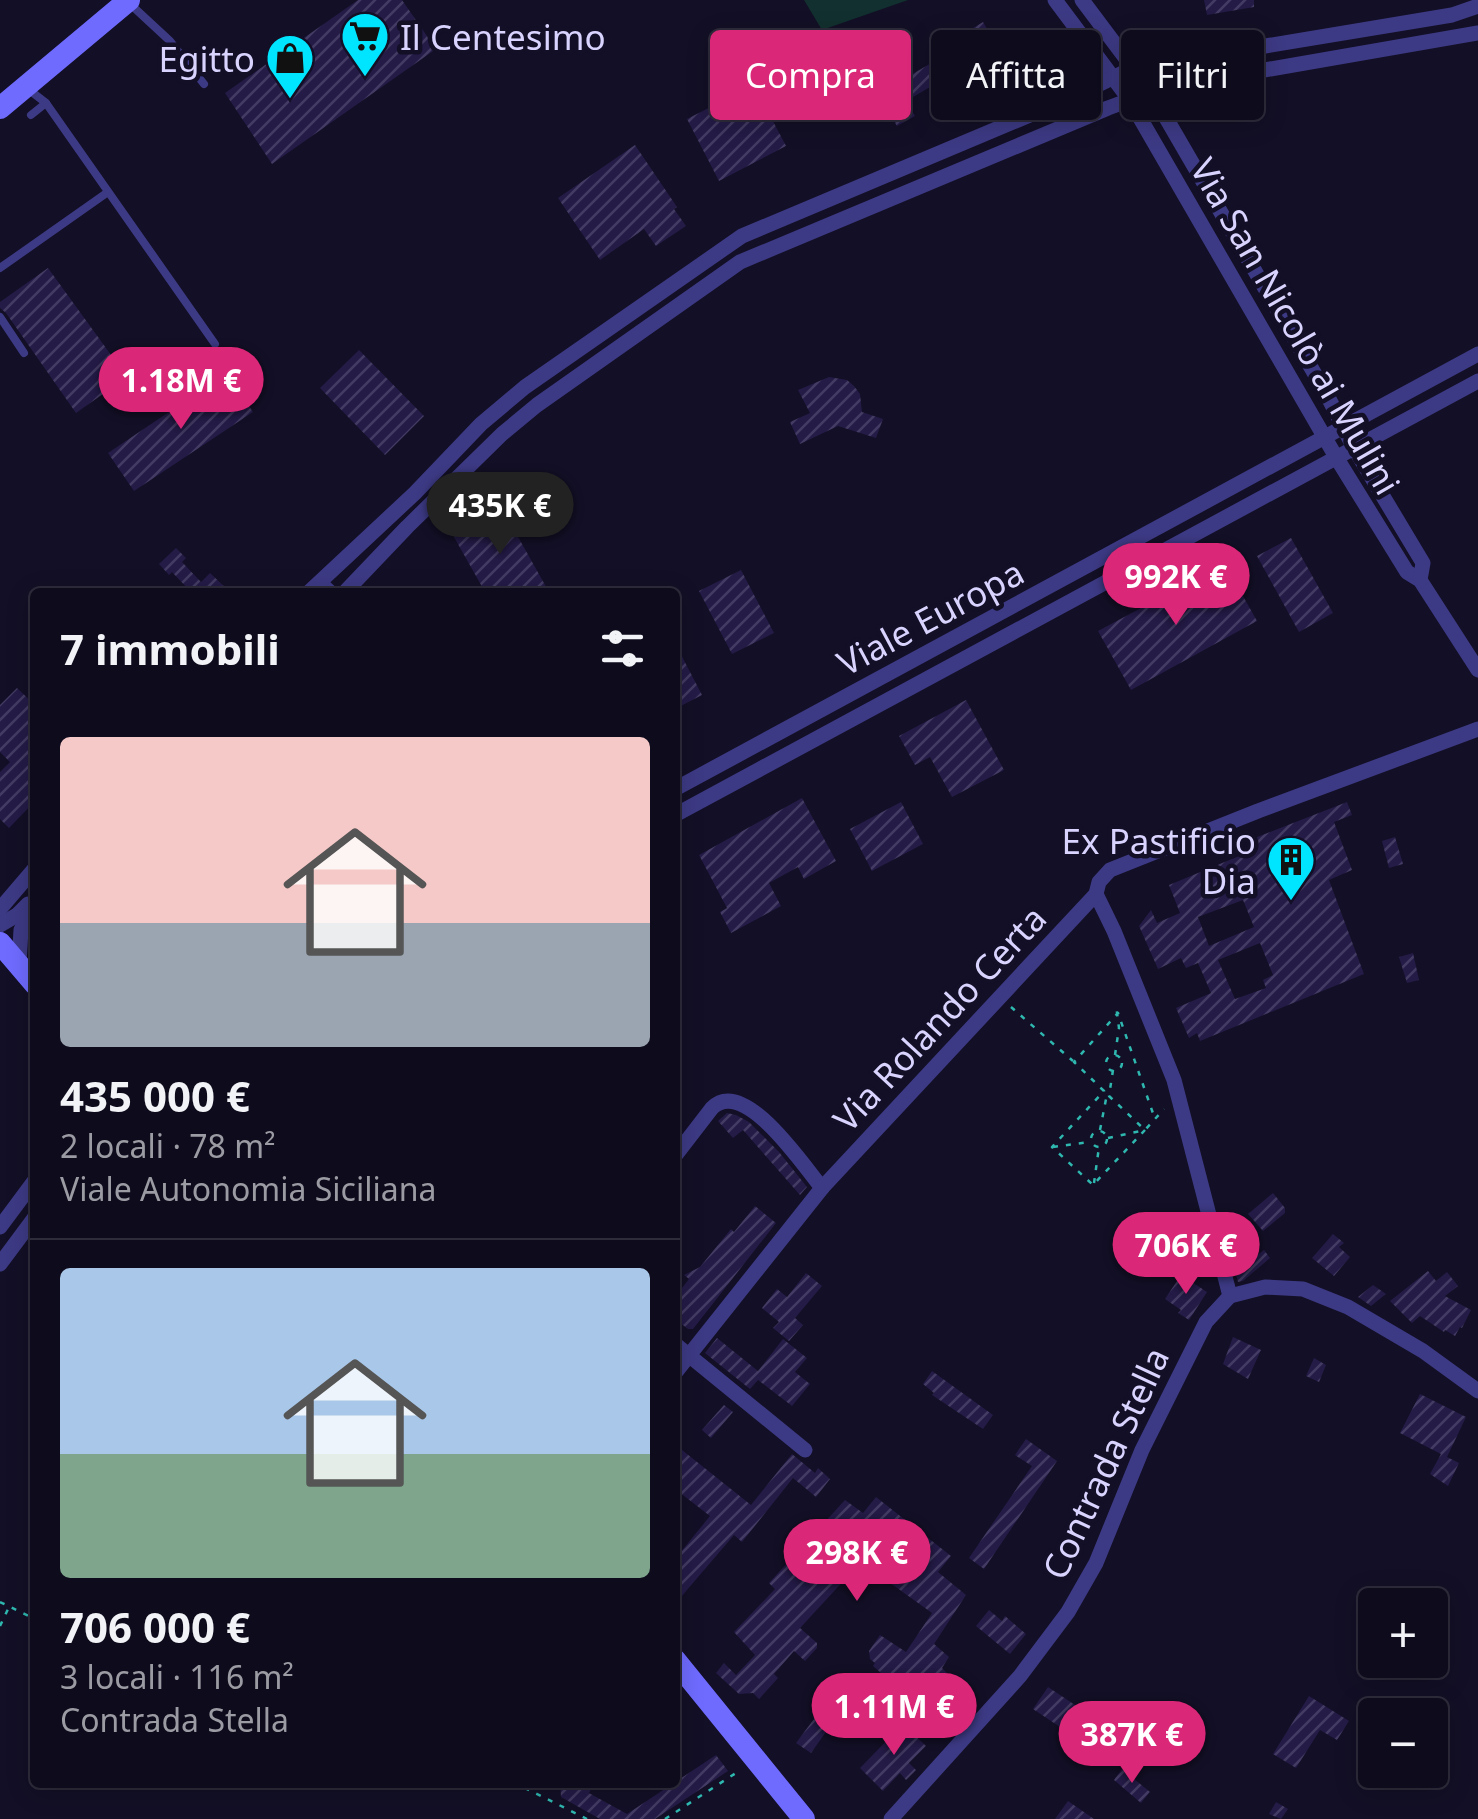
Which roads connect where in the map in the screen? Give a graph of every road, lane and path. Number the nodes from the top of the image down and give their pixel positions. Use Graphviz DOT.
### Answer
graph roads {
  1 [pos="1056,0"];
  2 [pos="1082,0"];
  3 [pos="128,1"];
  4 [pos="1478,6"];
  5 [pos="1478,33"];
  6 [pos="1264,46"];
  7 [pos="1121,51"];
  8 [pos="1264,70"];
  9 [pos="1121,76"];
  10 [pos="1115,79"];
  11 [pos="204,84"];
  12 [pos="24,86"];
  13 [pos="1121,88"];
  14 [pos="46,103"];
  15 [pos="1121,103"];
  16 [pos="0,108"];
  17 [pos="32,116"];
  18 [pos="1141,120"];
  19 [pos="1167,120"];
  20 [pos="108,192"];
  21 [pos="0,268"];
  22 [pos="677,279"];
  23 [pos="690,297"];
  24 [pos="0,317"];
  25 [pos="214,344"];
  26 [pos="24,353"];
  27 [pos="1478,354"];
  28 [pos="1478,381"];
  29 [pos="1344,427"];
  30 [pos="1326,437"];
  31 [pos="1354,448"];
  32 [pos="1336,457"];
  33 [pos="322,580"];
  34 [pos="1420,580"];
  35 [pos="313,588"];
  36 [pos="331,588"];
  37 [pos="349,588"];
  38 [pos="930,651"];
  39 [pos="1478,670"];
  40 [pos="940,672"];
  41 [pos="1478,729"];
  42 [pos="680,786"];
  43 [pos="680,812"];
  44 [pos="30,873"];
  45 [pos="0,888"];
  46 [pos="1096,894"];
  47 [pos="30,903"];
  48 [pos="0,909"];
  49 [pos="30,909"];
  50 [pos="0,925"];
  51 [pos="0,943"];
  52 [pos="19,963"];
  53 [pos="30,977"];
  54 [pos="1000,996"];
  55 [pos="1116,1005"];
  56 [pos="1118,1013"];
  57 [pos="1115,1055"];
  58 [pos="1074,1062"];
  59 [pos="1113,1070"];
  60 [pos="1107,1093"];
  61 [pos="1179,1099"];
  62 [pos="1154,1119"];
  63 [pos="1145,1130"];
  64 [pos="1100,1131"];
  65 [pos="1107,1138"];
  66 [pos="1091,1142"];
  67 [pos="1052,1147"];
  68 [pos="1099,1147"];
  69 [pos="680,1150"];
  70 [pos="1094,1185"];
  71 [pos="30,1187"];
  72 [pos="822,1188"];
  73 [pos="30,1224"];
  74 [pos="0,1227"];
  75 [pos="0,1264"];
  76 [pos="1230,1296"];
  77 [pos="680,1348"];
  78 [pos="689,1356"];
  79 [pos="680,1367"];
  80 [pos="1478,1390"];
  81 [pos="805,1450"];
  82 [pos="0,1602"];
  83 [pos="10,1606"];
  84 [pos="30,1616"];
  85 [pos="0,1626"];
  86 [pos="680,1666"];
  87 [pos="756,1760"];
  88 [pos="525,1788"];
  89 [pos="587,1819"];
  90 [pos="665,1819"];
  91 [pos="804,1819"];
  92 [pos="891,1819"];
  1 -- 10 [label="street, Via San Nicolò ai Mulini"];
  2 -- 7 [label="street, Via San Nicolò ai Mulini"];
  3 -- 11 [label="lane"];
  3 -- 12 [label="street"];
  4 -- 6 [label="street"];
  5 -- 8 [label="street"];
  9 -- 10 [label="street"];
  10 -- 13 [label="street, Via San Nicolò ai Mulini"];
  10 -- 22 [label="street"];
  12 -- 14 [label="lane"];
  12 -- 16 [label="street"];
  14 -- 17 [label="lane"];
  14 -- 20 [label="lane"];
  15 -- 23 [label="street"];
  18 -- 30 [label="street, Via San Nicolò ai Mulini"];
  19 -- 29 [label="street, Via San Nicolò ai Mulini"];
  20 -- 21 [label="lane"];
  20 -- 25 [label="lane"];
  22 -- 23 [label="lane"];
  22 -- 33 [label="street"];
  23 -- 37 [label="street"];
  24 -- 26 [label="lane"];
  27 -- 29 [label="street, Viale Europa"];
  28 -- 31 [label="street, Viale Europa"];
  29 -- 30 [label="street, Viale Europa"];
  29 -- 31 [label="street, Via San Nicolò ai Mulini"];
  30 -- 32 [label="street, Via San Nicolò ai Mulini"];
  30 -- 38 [label="street, Viale Europa"];
  31 -- 32 [label="street, Viale Europa"];
  31 -- 34 [label="street, Via San Nicolò ai Mulini"];
  32 -- 34 [label="street, Via San Nicolò ai Mulini"];
  32 -- 40 [label="street, Viale Europa"];
  33 -- 35 [label="street"];
  33 -- 36 [label="lane"];
  34 -- 39 [label="street, Via San Nicolò ai Mulini"];
  38 -- 40 [label="lane"];
  38 -- 42 [label="street, Viale Europa"];
  40 -- 43 [label="street, Viale Europa"];
  41 -- 46 [label="street, Via Rolando Certa"];
  44 -- 45 [label="street"];
  44 -- 48 [label="street"];
  46 -- 54 [label="street, Via Rolando Certa"];
  46 -- 61 [label="street"];
  47 -- 50 [label="street"];
  49 -- 52 [label="street"];
  51 -- 52 [label="street"];
  52 -- 53 [label="street"];
  54 -- 58 [label="path"];
  54 -- 72 [label="street, Via Rolando Certa"];
  55 -- 56 [label="path"];
  56 -- 57 [label="path"];
  56 -- 58 [label="path"];
  56 -- 62 [label="path"];
  57 -- 59 [label="path"];
  57 -- 59 [label="path"];
  58 -- 60 [label="path"];
  59 -- 60 [label="path"];
  60 -- 63 [label="path"];
  60 -- 64 [label="path"];
  60 -- 67 [label="path"];
  61 -- 62 [label="path"];
  61 -- 76 [label="street"];
  62 -- 63 [label="path"];
  63 -- 65 [label="path"];
  63 -- 70 [label="path"];
  64 -- 65 [label="path"];
  64 -- 66 [label="path"];
  65 -- 68 [label="path"];
  66 -- 67 [label="path"];
  66 -- 68 [label="path"];
  67 -- 70 [label="path"];
  68 -- 70 [label="path"];
  69 -- 72 [label="street"];
  71 -- 74 [label="street"];
  72 -- 78 [label="street, Via Rolando Certa"];
  73 -- 75 [label="street"];
  76 -- 80 [label="street"];
  76 -- 92 [label="street, Contrada Stella"];
  77 -- 78 [label="street"];
  78 -- 79 [label="street, Via Rolando Certa"];
  78 -- 81 [label="street"];
  82 -- 83 [label="path"];
  83 -- 84 [label="path"];
  83 -- 85 [label="path"];
  86 -- 87 [label="street"];
  87 -- 90 [label="path"];
  87 -- 91 [label="street"];
  88 -- 89 [label="path"];
}
